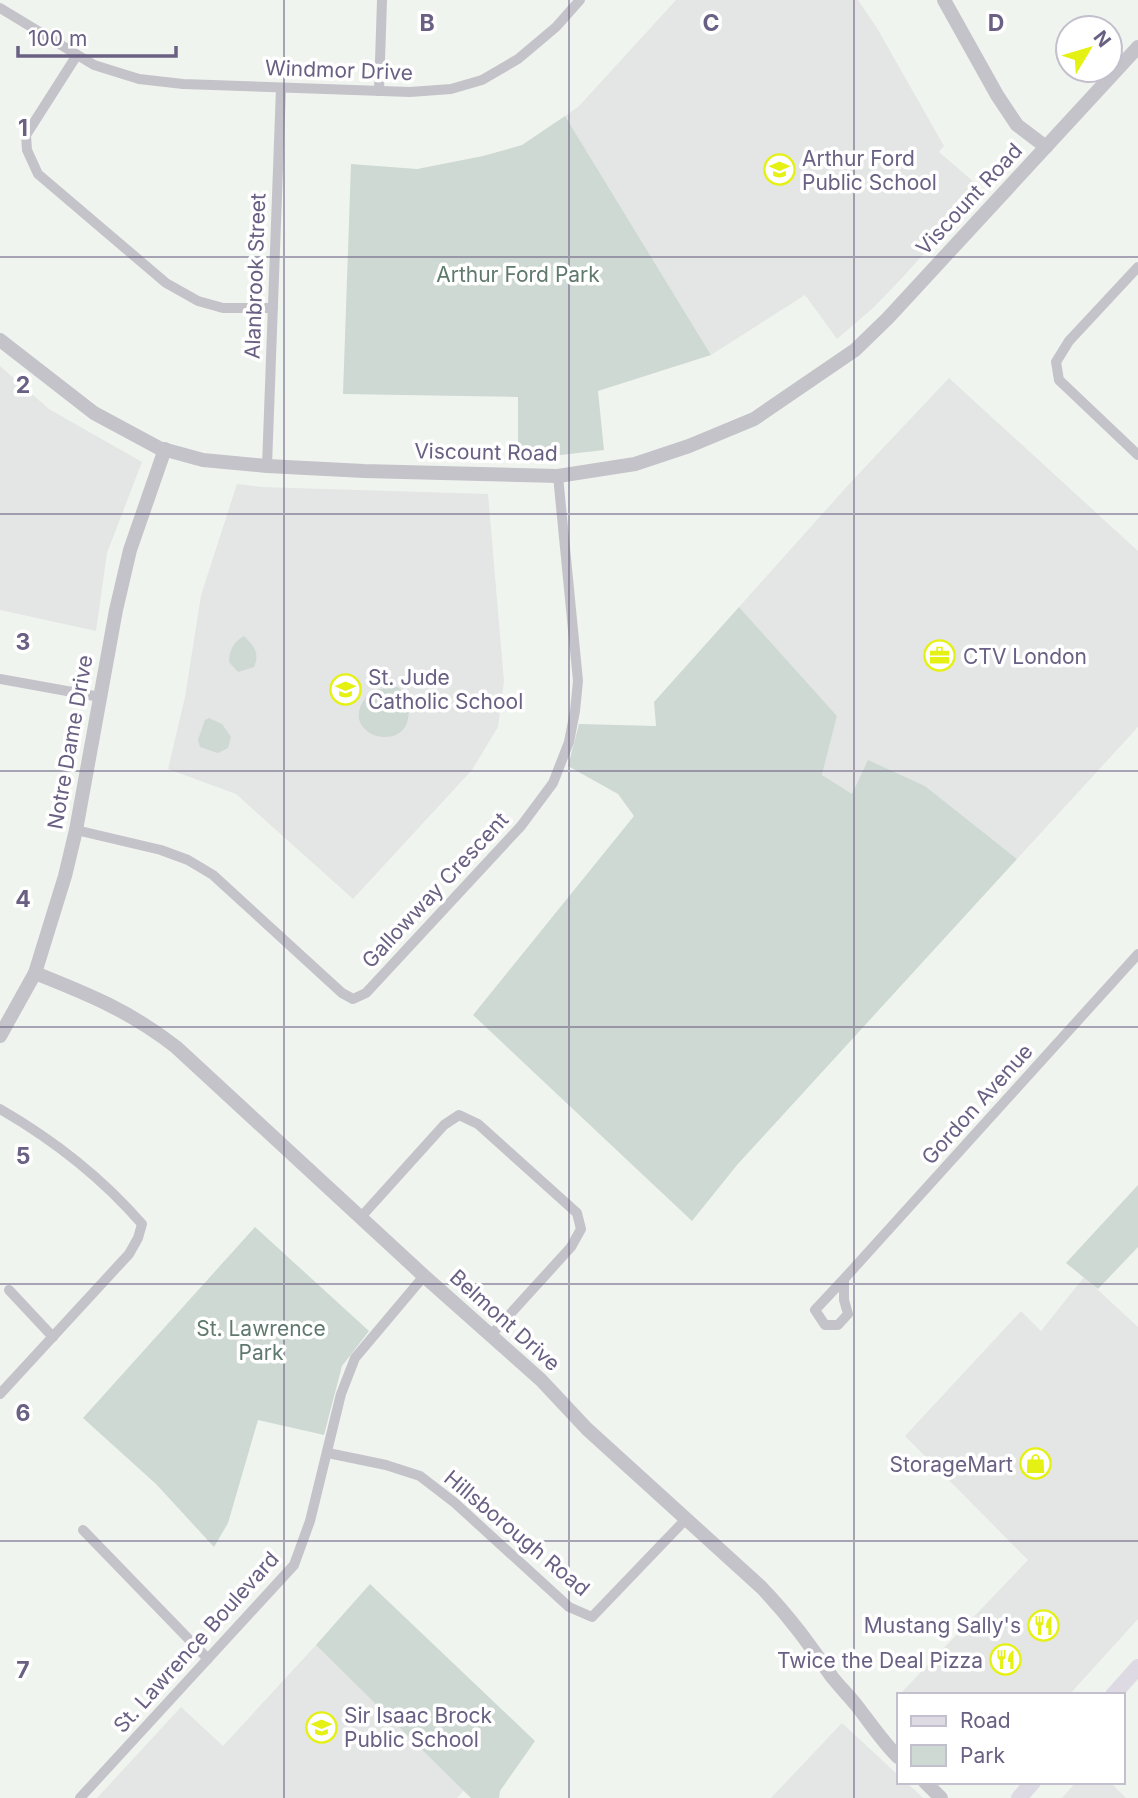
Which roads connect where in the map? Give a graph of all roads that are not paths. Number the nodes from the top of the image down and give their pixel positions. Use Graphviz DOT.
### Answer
graph roads {
  1 [pos="382,0"];
  2 [pos="580,0"];
  3 [pos="944,0"];
  4 [pos="0,8"];
  5 [pos="1138,47"];
  6 [pos="77,55"];
  7 [pos="281,88"];
  8 [pos="379,91"];
  9 [pos="1046,146"];
  10 [pos="1138,267"];
  11 [pos="273,308"];
  12 [pos="0,340"];
  13 [pos="165,449"];
  14 [pos="1138,455"];
  15 [pos="267,466"];
  16 [pos="558,476"];
  17 [pos="0,679"];
  18 [pos="100,697"];
  19 [pos="76,830"];
  20 [pos="1138,954"];
  21 [pos="35,973"];
  22 [pos="0,1036"];
  23 [pos="0,1109"];
  24 [pos="361,1217"];
  25 [pos="424,1276"];
  26 [pos="844,1279"];
  27 [pos="9,1290"];
  28 [pos="491,1335"];
  29 [pos="53,1337"];
  30 [pos="0,1394"];
  31 [pos="328,1453"];
  32 [pos="686,1519"];
  33 [pos="83,1531"];
  34 [pos="208,1659"];
  35 [pos="1138,1667"];
  36 [pos="1115,1693"];
  37 [pos="897,1756"];
  38 [pos="927,1784"];
  39 [pos="1031,1784"];
  40 [pos="80,1798"];
  41 [pos="941,1798"];
  42 [pos="1019,1798"];
  1 -- 8 [label="street"];
  2 -- 8 [label="street, Windmor Drive"];
  3 -- 9 [label="street"];
  4 -- 6 [label="street, Windmor Drive"];
  5 -- 9 [label="street, Viscount Road"];
  6 -- 7 [label="street, Windmor Drive"];
  6 -- 11 [label="street"];
  7 -- 8 [label="street, Windmor Drive"];
  7 -- 11 [label="street, Alanbrook Street"];
  9 -- 16 [label="street, Viscount Road"];
  10 -- 14 [label="street"];
  11 -- 15 [label="street, Alanbrook Street"];
  12 -- 13 [label="street, Viscount Road"];
  13 -- 15 [label="street, Viscount Road"];
  13 -- 18 [label="street, Notre Dame Drive"];
  15 -- 16 [label="street, Viscount Road"];
  16 -- 19 [label="street, Gallowway Crescent"];
  17 -- 18 [label="street"];
  18 -- 19 [label="street, Notre Dame Drive"];
  19 -- 21 [label="street, Notre Dame Drive"];
  20 -- 26 [label="street, Gordon Avenue"];
  21 -- 22 [label="street, Notre Dame Drive"];
  21 -- 24 [label="street, Belmont Drive"];
  23 -- 29 [label="street"];
  24 -- 25 [label="street, Belmont Drive"];
  24 -- 28 [label="street"];
  25 -- 28 [label="street, Belmont Drive"];
  25 -- 31 [label="street, St. Lawrence Boulevard"];
  27 -- 29 [label="street"];
  28 -- 32 [label="street, Belmont Drive"];
  29 -- 30 [label="street"];
  31 -- 32 [label="street, Hillsborough Road"];
  31 -- 34 [label="street, St. Lawrence Boulevard"];
  32 -- 37 [label="street, Belmont Drive"];
  33 -- 34 [label="street"];
  34 -- 40 [label="street, St. Lawrence Boulevard"];
  35 -- 36 [label="main road"];
  38 -- 41 [label="street"];
  39 -- 42 [label="main road"];
}
